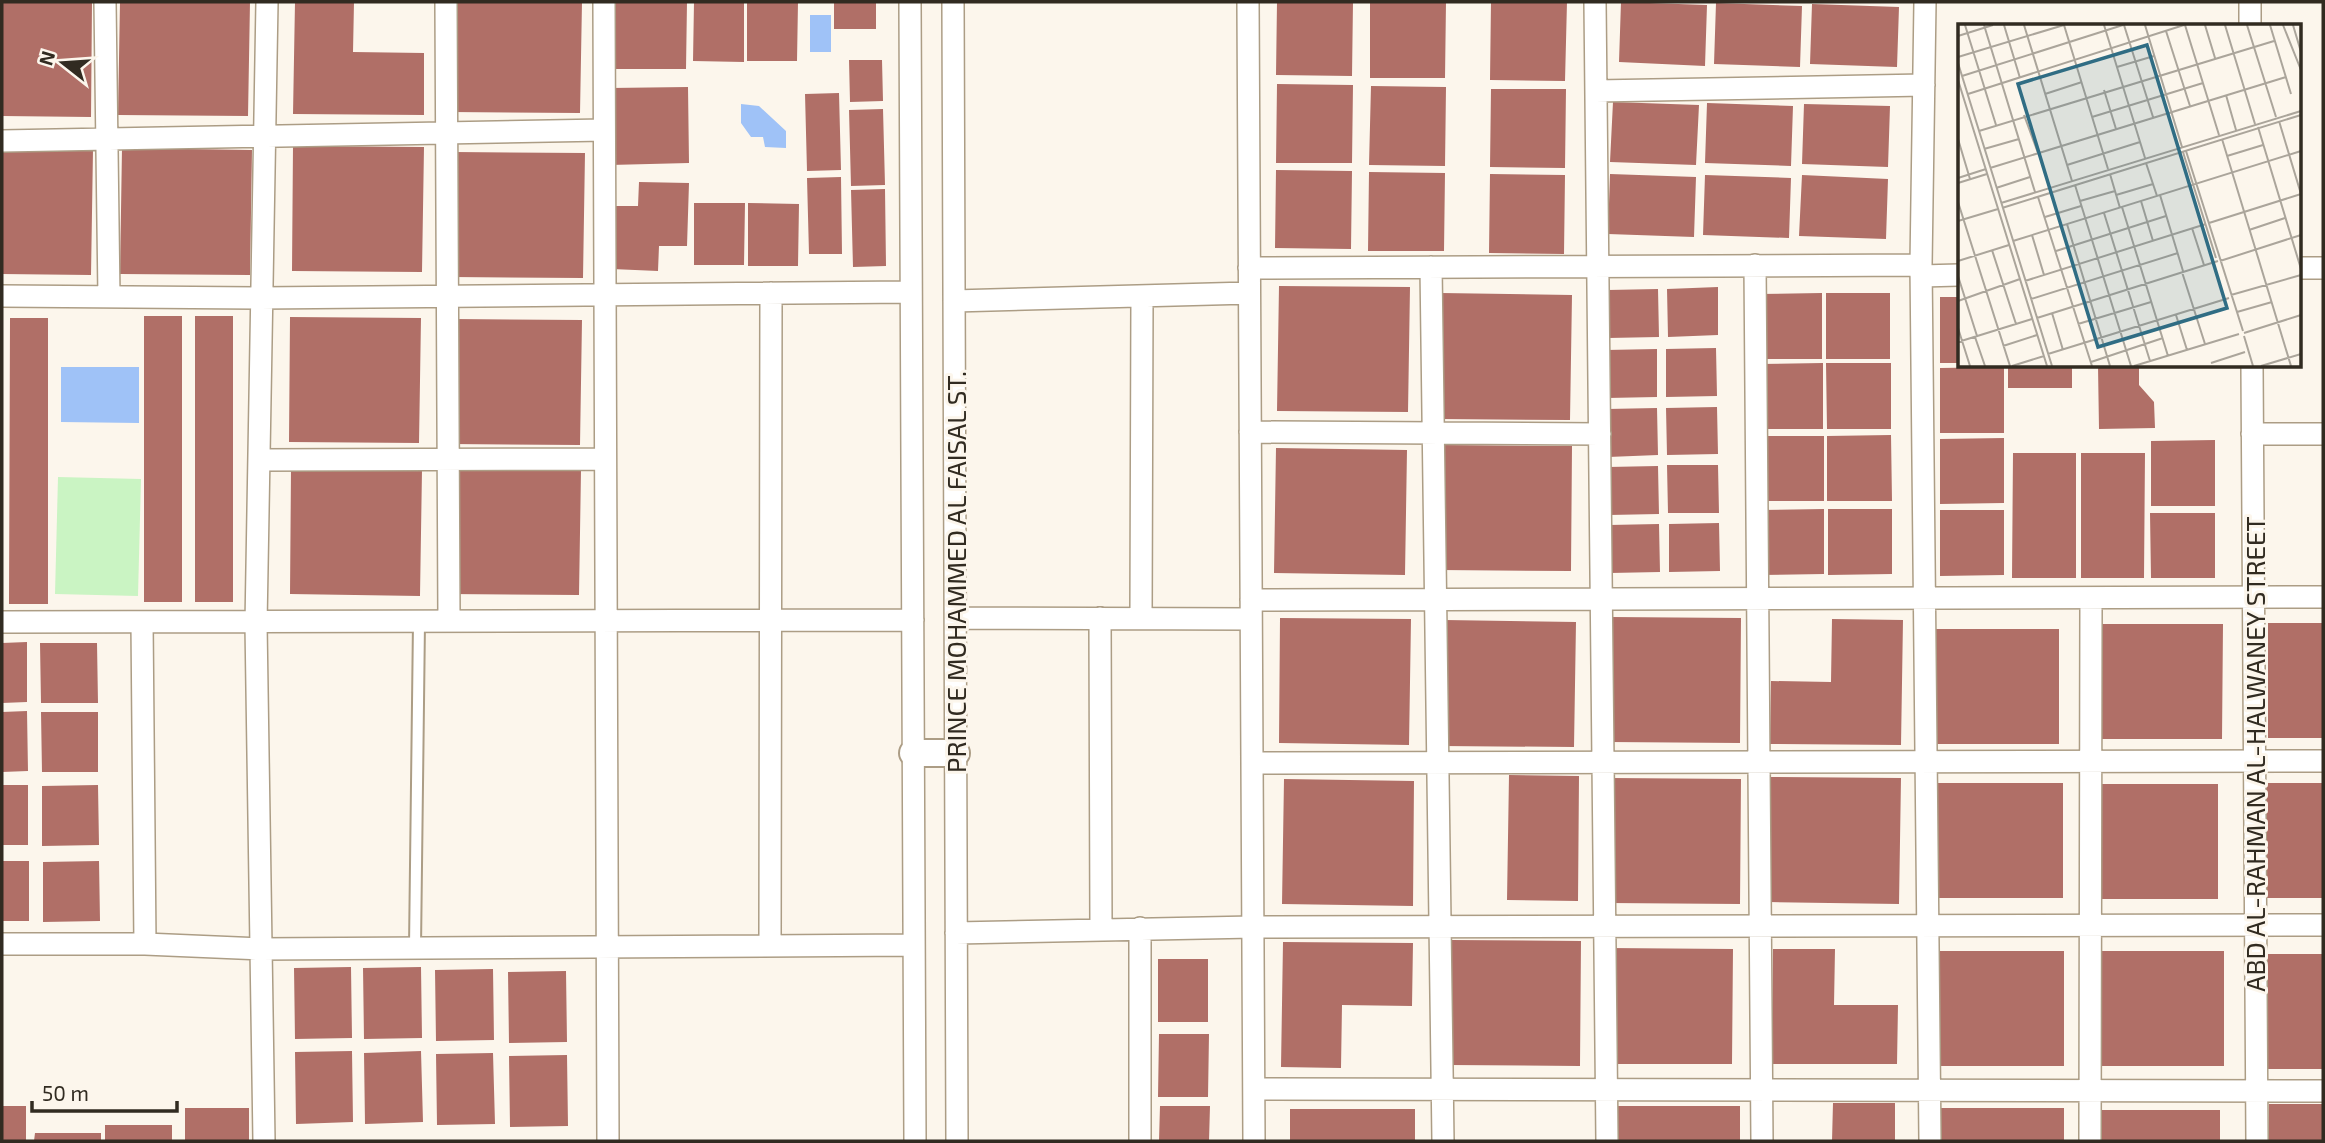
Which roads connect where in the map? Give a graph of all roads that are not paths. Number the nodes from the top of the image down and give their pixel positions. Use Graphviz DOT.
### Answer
graph roads {
  1 [pos="105,2"];
  2 [pos="267,2"];
  3 [pos="446,2"];
  4 [pos="604,2"];
  5 [pos="910,2"];
  6 [pos="953,2"];
  7 [pos="1248,2"];
  8 [pos="1595,2"];
  9 [pos="1925,2"];
  10 [pos="2250,2"];
  11 [pos="2250,24"];
  12 [pos="1924,85"];
  13 [pos="1596,91"];
  14 [pos="604,130"];
  15 [pos="447,131"];
  16 [pos="263,135"];
  17 [pos="107,139"];
  18 [pos="2,141"];
  19 [pos="1755,265"];
  20 [pos="1598,266"];
  21 [pos="1431,267"];
  22 [pos="1249,268"];
  23 [pos="2300,268"];
  24 [pos="2323,268"];
  25 [pos="1921,270"];
  26 [pos="1958,275"];
  27 [pos="911,292"];
  28 [pos="771,293"];
  29 [pos="1249,293"];
  30 [pos="447,294"];
  31 [pos="605,294"];
  32 [pos="2,296"];
  33 [pos="1142,296"];
  34 [pos="109,297"];
  35 [pos="260,298"];
  36 [pos="954,301"];
  37 [pos="2252,368"];
  38 [pos="1250,432"];
  39 [pos="1433,432"];
  40 [pos="2252,434"];
  41 [pos="2323,434"];
  42 [pos="1600,435"];
  43 [pos="448,459"];
  44 [pos="605,459"];
  45 [pos="260,460"];
  46 [pos="2323,597"];
  47 [pos="1758,598"];
  48 [pos="1925,598"];
  49 [pos="2091,598"];
  50 [pos="2253,598"];
  51 [pos="1435,599"];
  52 [pos="1602,599"];
  53 [pos="1251,609"];
  54 [pos="956,618"];
  55 [pos="1100,618"];
  56 [pos="1141,618"];
  57 [pos="913,620"];
  58 [pos="449,621"];
  59 [pos="606,621"];
  60 [pos="770,621"];
  61 [pos="2,622"];
  62 [pos="142,622"];
  63 [pos="419,622"];
  64 [pos="256,624"];
  65 [pos="913,753"];
  66 [pos="956,753"];
  67 [pos="2090,761"];
  68 [pos="2255,761"];
  69 [pos="2323,761"];
  70 [pos="1604,762"];
  71 [pos="1759,762"];
  72 [pos="1926,762"];
  73 [pos="1252,763"];
  74 [pos="1438,763"];
  75 [pos="2090,925"];
  76 [pos="2255,925"];
  77 [pos="2323,925"];
  78 [pos="1440,926"];
  79 [pos="1605,926"];
  80 [pos="1760,926"];
  81 [pos="1928,926"];
  82 [pos="1253,927"];
  83 [pos="1140,928"];
  84 [pos="1101,929"];
  85 [pos="956,933"];
  86 [pos="2,944"];
  87 [pos="145,944"];
  88 [pos="607,944"];
  89 [pos="770,945"];
  90 [pos="914,945"];
  91 [pos="415,947"];
  92 [pos="260,949"];
  93 [pos="1254,1089"];
  94 [pos="1442,1089"];
  95 [pos="1607,1090"];
  96 [pos="1762,1090"];
  97 [pos="1930,1090"];
  98 [pos="2090,1091"];
  99 [pos="2256,1091"];
  100 [pos="2323,1091"];
  101 [pos="264,1141"];
  102 [pos="608,1141"];
  103 [pos="915,1141"];
  104 [pos="957,1141"];
  105 [pos="1140,1141"];
  106 [pos="1254,1141"];
  107 [pos="1443,1141"];
  108 [pos="1607,1141"];
  109 [pos="1762,1141"];
  110 [pos="1930,1141"];
  111 [pos="2090,1141"];
  112 [pos="2257,1141"];
  1 -- 17 [label="street"];
  2 -- 16 [label="street"];
  3 -- 15 [label="street"];
  4 -- 14 [label="street"];
  5 -- 27 [label="street, PRINCE MOHAMMED AL FAISAL ST."];
  6 -- 36 [label="street, PRINCE MOHAMMED AL FAISAL ST."];
  7 -- 22 [label="street"];
  8 -- 13 [label="street"];
  9 -- 12 [label="street"];
  10 -- 11 [label="street"];
  12 -- 13 [label="street"];
  12 -- 25 [label="street"];
  13 -- 20 [label="street"];
  14 -- 15 [label="street"];
  14 -- 31 [label="street"];
  15 -- 16 [label="street"];
  15 -- 30 [label="street"];
  16 -- 17 [label="street"];
  16 -- 35 [label="street"];
  17 -- 18 [label="street"];
  17 -- 34 [label="street"];
  19 -- 20 [label="street"];
  19 -- 25 [label="street"];
  19 -- 47 [label="street"];
  20 -- 21 [label="street"];
  20 -- 42 [label="street"];
  21 -- 22 [label="street"];
  21 -- 39 [label="street"];
  22 -- 29 [label="street"];
  23 -- 24 [label="street"];
  25 -- 26 [label="street"];
  25 -- 48 [label="street"];
  27 -- 28 [label="street"];
  27 -- 57 [label="street, PRINCE MOHAMMED AL FAISAL ST."];
  28 -- 31 [label="street"];
  28 -- 60 [label="street"];
  29 -- 33 [label="street"];
  29 -- 38 [label="street"];
  30 -- 31 [label="street"];
  30 -- 35 [label="street"];
  30 -- 43 [label="street"];
  31 -- 44 [label="street"];
  32 -- 34 [label="street"];
  33 -- 36 [label="street"];
  33 -- 56 [label="street"];
  34 -- 35 [label="street"];
  35 -- 45 [label="street"];
  36 -- 54 [label="street, PRINCE MOHAMMED AL FAISAL ST."];
  37 -- 40 [label="street, ABD AL-RAHMAN AL-HALWANEY STREET"];
  38 -- 39 [label="street"];
  38 -- 53 [label="street"];
  39 -- 42 [label="street"];
  39 -- 51 [label="street"];
  40 -- 41 [label="street"];
  40 -- 50 [label="street, ABD AL-RAHMAN AL-HALWANEY STREET"];
  42 -- 52 [label="street"];
  43 -- 44 [label="street"];
  43 -- 45 [label="street"];
  43 -- 58 [label="street"];
  44 -- 59 [label="street"];
  45 -- 64 [label="street"];
  46 -- 50 [label="street"];
  47 -- 48 [label="street"];
  47 -- 52 [label="street"];
  47 -- 71 [label="street"];
  48 -- 49 [label="street"];
  48 -- 72 [label="street"];
  49 -- 50 [label="street"];
  49 -- 67 [label="street"];
  50 -- 68 [label="street, ABD AL-RAHMAN AL-HALWANEY STREET"];
  51 -- 52 [label="street"];
  51 -- 53 [label="street"];
  51 -- 74 [label="street"];
  52 -- 70 [label="street"];
  53 -- 56 [label="street"];
  53 -- 73 [label="street"];
  54 -- 55 [label="street"];
  54 -- 66 [label="street, PRINCE MOHAMMED AL FAISAL ST."];
  55 -- 56 [label="street"];
  55 -- 84 [label="street"];
  57 -- 60 [label="street"];
  57 -- 65 [label="street, PRINCE MOHAMMED AL FAISAL ST."];
  58 -- 59 [label="street"];
  58 -- 63 [label="street"];
  59 -- 60 [label="street"];
  59 -- 88 [label="street"];
  60 -- 89 [label="street"];
  61 -- 62 [label="street"];
  62 -- 64 [label="street"];
  62 -- 87 [label="street"];
  63 -- 64 [label="street"];
  63 -- 91 [label="lane"];
  64 -- 92 [label="street"];
  65 -- 66 [label="street"];
  65 -- 90 [label="street, PRINCE MOHAMMED AL FAISAL ST."];
  66 -- 85 [label="street, PRINCE MOHAMMED AL FAISAL ST."];
  67 -- 68 [label="street"];
  67 -- 72 [label="street"];
  67 -- 75 [label="street"];
  68 -- 69 [label="street"];
  68 -- 76 [label="street, ABD AL-RAHMAN AL-HALWANEY STREET"];
  70 -- 71 [label="street"];
  70 -- 74 [label="street"];
  70 -- 79 [label="street"];
  71 -- 72 [label="street"];
  71 -- 80 [label="street"];
  72 -- 81 [label="street"];
  73 -- 74 [label="street"];
  73 -- 82 [label="street"];
  74 -- 78 [label="street"];
  75 -- 76 [label="street"];
  75 -- 81 [label="street"];
  75 -- 98 [label="street"];
  76 -- 77 [label="street"];
  76 -- 99 [label="street, ABD AL-RAHMAN AL-HALWANEY STREET"];
  78 -- 79 [label="street"];
  78 -- 82 [label="street"];
  78 -- 94 [label="street"];
  79 -- 80 [label="street"];
  79 -- 95 [label="street"];
  80 -- 81 [label="street"];
  80 -- 96 [label="street"];
  81 -- 97 [label="street"];
  82 -- 83 [label="street"];
  82 -- 93 [label="street"];
  83 -- 84 [label="street"];
  83 -- 105 [label="street"];
  84 -- 85 [label="street"];
  85 -- 104 [label="street, PRINCE MOHAMMED AL FAISAL ST."];
  86 -- 87 [label="street"];
  87 -- 92 [label="street"];
  88 -- 89 [label="street"];
  88 -- 91 [label="street"];
  88 -- 102 [label="street"];
  89 -- 90 [label="street"];
  90 -- 103 [label="street, PRINCE MOHAMMED AL FAISAL ST."];
  91 -- 92 [label="street"];
  92 -- 101 [label="street"];
  93 -- 94 [label="street"];
  93 -- 106 [label="street"];
  94 -- 95 [label="street"];
  94 -- 107 [label="street"];
  95 -- 96 [label="street"];
  95 -- 108 [label="street"];
  96 -- 97 [label="street"];
  96 -- 109 [label="street"];
  97 -- 98 [label="street"];
  97 -- 110 [label="street"];
  98 -- 99 [label="street"];
  98 -- 111 [label="street"];
  99 -- 100 [label="street"];
  99 -- 112 [label="street, ABD AL-RAHMAN AL-HALWANEY STREET"];
}
